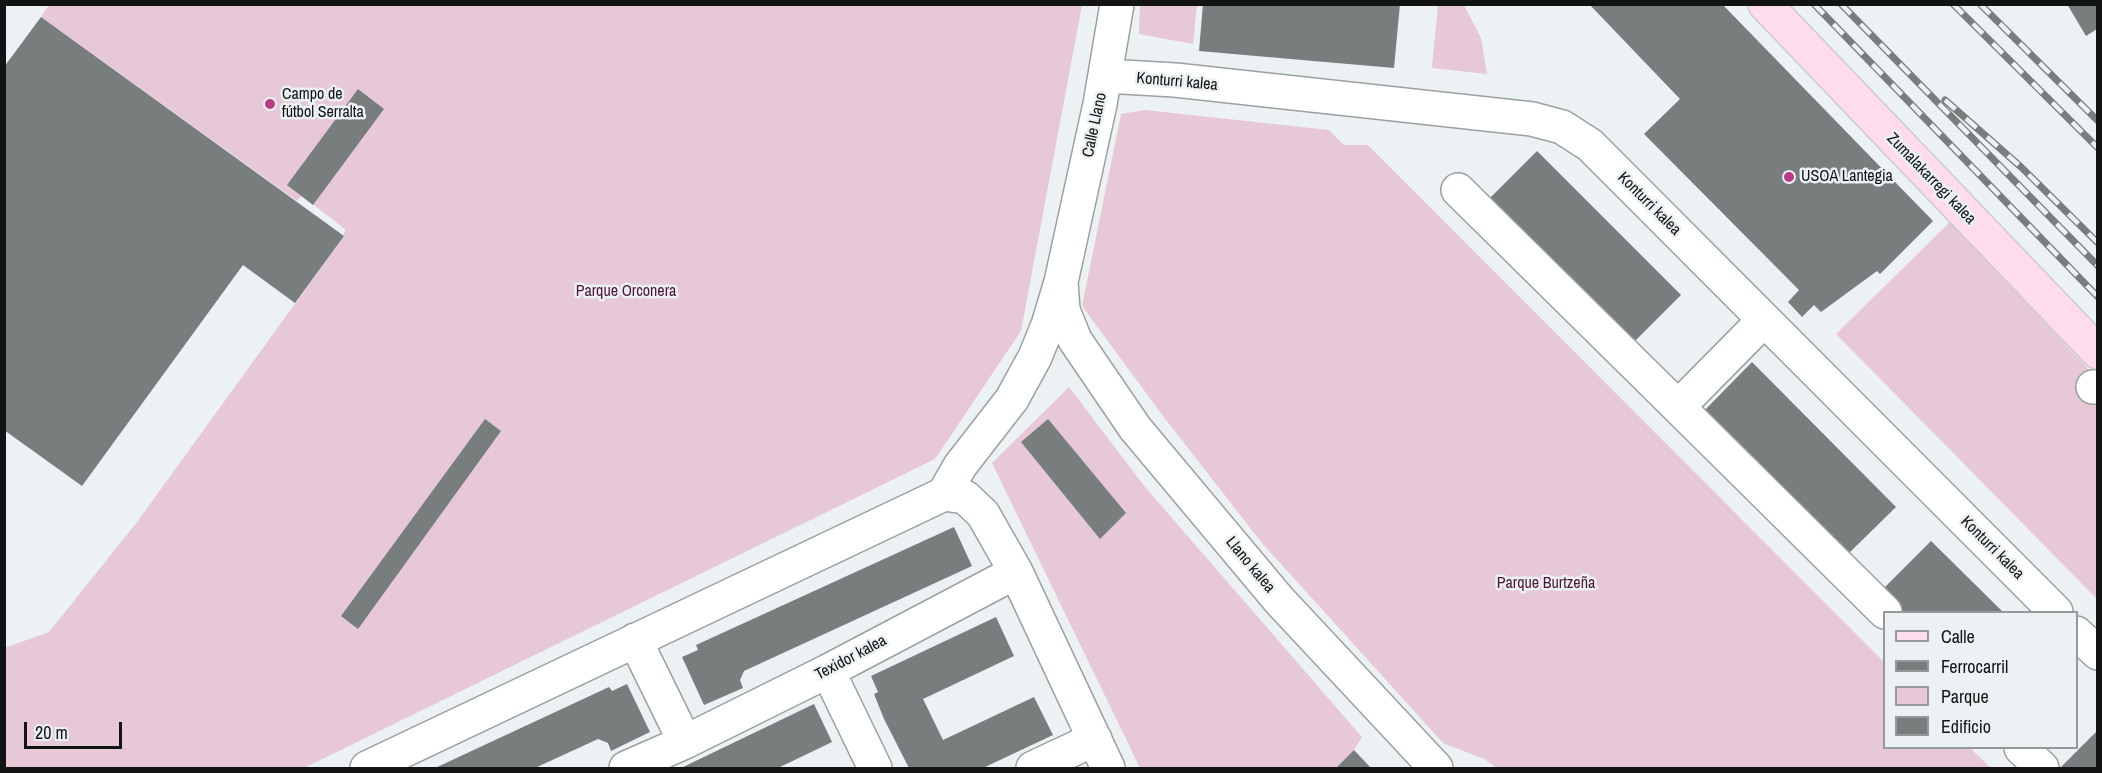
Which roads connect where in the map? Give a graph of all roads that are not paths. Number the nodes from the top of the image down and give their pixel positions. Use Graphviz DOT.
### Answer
graph roads {
  1 [pos="1118,4"];
  2 [pos="1765,4"];
  3 [pos="1105,76"];
  4 [pos="1458,190"];
  5 [pos="1068,245"];
  6 [pos="1061,282"];
  7 [pos="1764,320"];
  8 [pos="2097,352"];
  9 [pos="1095,371"];
  10 [pos="1018,387"];
  11 [pos="1678,407"];
  12 [pos="944,494"];
  13 [pos="1016,572"];
  14 [pos="1884,611"];
  15 [pos="2055,611"];
  16 [pos="2078,635"];
  17 [pos="635,640"];
  18 [pos="2097,653"];
  19 [pos="828,671"];
  20 [pos="1095,739"];
  21 [pos="685,742"];
  22 [pos="2023,749"];
  23 [pos="1426,762"];
  24 [pos="367,768"];
  25 [pos="626,768"];
  26 [pos="875,768"];
  27 [pos="1033,768"];
  28 [pos="1108,768"];
  29 [pos="2042,768"];
  1 -- 3 [label="street, Calle Llano"];
  2 -- 8 [label="main road, Zumalakarregi kalea"];
  3 -- 5 [label="street, Calle Llano"];
  3 -- 7 [label="street, Konturri kalea"];
  4 -- 11 [label="street"];
  5 -- 6 [label="street, Llano kalea"];
  6 -- 9 [label="street, Llano kalea"];
  6 -- 10 [label="street, Llano kalea"];
  7 -- 11 [label="street"];
  7 -- 15 [label="street, Konturri kalea"];
  9 -- 10 [label="street, Llano kalea"];
  9 -- 23 [label="street, Llano kalea"];
  10 -- 12 [label="street, Llano kalea"];
  11 -- 14 [label="street"];
  12 -- 13 [label="street"];
  12 -- 17 [label="street"];
  13 -- 19 [label="street, Texidor kalea"];
  13 -- 20 [label="street"];
  16 -- 18 [label="street"];
  17 -- 21 [label="street"];
  17 -- 24 [label="street"];
  19 -- 21 [label="street, Texidor kalea"];
  19 -- 26 [label="street"];
  20 -- 27 [label="street"];
  20 -- 28 [label="street"];
  21 -- 25 [label="street, Texidor kalea"];
  22 -- 29 [label="street"];
}
